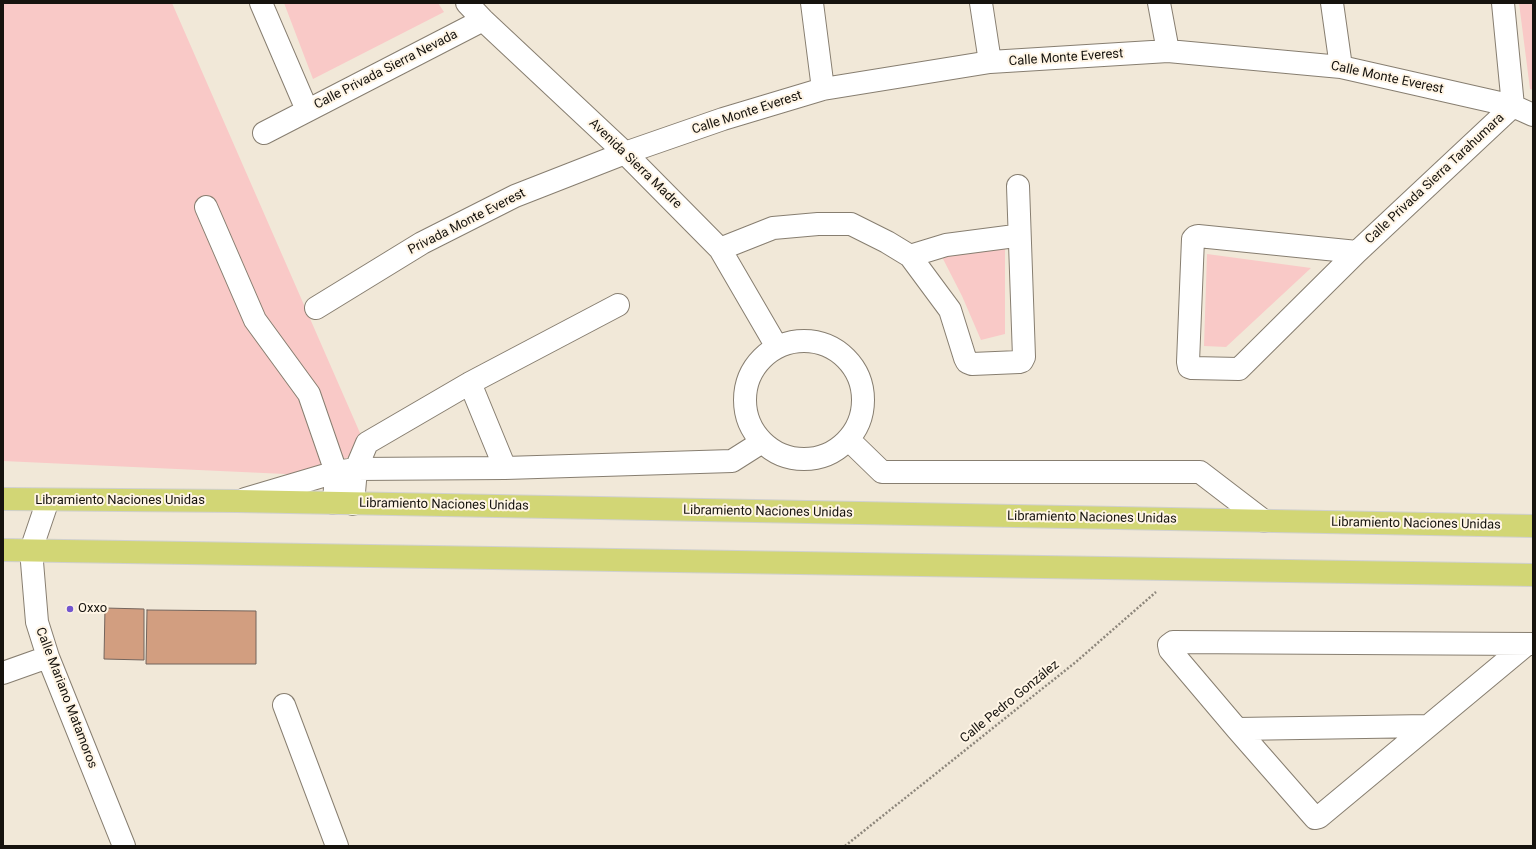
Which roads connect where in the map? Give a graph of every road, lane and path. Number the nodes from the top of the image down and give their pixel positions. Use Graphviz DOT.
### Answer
graph roads {
  1 [pos="261,3"];
  2 [pos="467,3"];
  3 [pos="812,3"];
  4 [pos="981,3"];
  5 [pos="1159,3"];
  6 [pos="1332,3"];
  7 [pos="1503,3"];
  8 [pos="483,20"];
  9 [pos="1168,51"];
  10 [pos="990,62"];
  11 [pos="1341,67"];
  12 [pos="823,89"];
  13 [pos="1513,106"];
  14 [pos="307,110"];
  15 [pos="1533,115"];
  16 [pos="264,133"];
  17 [pos="625,153"];
  18 [pos="1018,186"];
  19 [pos="206,208"];
  20 [pos="1019,237"];
  21 [pos="720,249"];
  22 [pos="1356,252"];
  23 [pos="910,256"];
  24 [pos="618,305"];
  25 [pos="316,308"];
  26 [pos="777,346"];
  27 [pos="470,384"];
  28 [pos="849,440"];
  29 [pos="762,442"];
  30 [pos="505,468"];
  31 [pos="346,471"];
  32 [pos="3,499"];
  33 [pos="48,500"];
  34 [pos="237,502"];
  35 [pos="344,504"];
  36 [pos="1264,522"];
  37 [pos="1533,526"];
  38 [pos="3,550"];
  39 [pos="31,550"];
  40 [pos="1184,569"];
  41 [pos="1533,575"];
  42 [pos="1530,644"];
  43 [pos="48,657"];
  44 [pos="3,673"];
  45 [pos="284,705"];
  46 [pos="1428,726"];
  47 [pos="1237,729"];
  48 [pos="124,846"];
  49 [pos="337,846"];
  50 [pos="845,846"];
  1 -- 14 [label="street, Calle Privada Sierra Nevada"];
  2 -- 8 [label="street, Avenida Sierra Madre"];
  3 -- 12 [label="street"];
  4 -- 10 [label="street"];
  5 -- 9 [label="street"];
  6 -- 11 [label="street"];
  7 -- 13 [label="street"];
  8 -- 14 [label="street, Calle Privada Sierra Nevada"];
  8 -- 17 [label="street, Avenida Sierra Madre"];
  9 -- 10 [label="street, Calle Monte Everest"];
  9 -- 11 [label="street, Calle Monte Everest"];
  10 -- 12 [label="street, Calle Monte Everest"];
  11 -- 13 [label="street, Calle Monte Everest"];
  12 -- 17 [label="street, Calle Monte Everest"];
  13 -- 15 [label="street"];
  13 -- 22 [label="street, Calle Privada Sierra Tarahumara"];
  14 -- 16 [label="street"];
  17 -- 21 [label="street, Avenida Sierra Madre"];
  17 -- 25 [label="street, Privada Monte Everest"];
  18 -- 20 [label="street"];
  19 -- 31 [label="street"];
  20 -- 23 [label="street"];
  20 -- 23 [label="street"];
  21 -- 23 [label="street"];
  21 -- 26 [label="street, Avenida Sierra Madre"];
  22 -- 22 [label="street, Calle Privada Sierra Tarahumara"];
  24 -- 27 [label="street"];
  26 -- 28 [label="street"];
  26 -- 29 [label="street"];
  27 -- 30 [label="street"];
  27 -- 31 [label="street"];
  28 -- 29 [label="street"];
  28 -- 36 [label="street"];
  29 -- 30 [label="street"];
  30 -- 31 [label="street"];
  31 -- 34 [label="street"];
  31 -- 35 [label="street"];
  32 -- 33 [label="highway, Libramiento Naciones Unidas"];
  33 -- 34 [label="highway, Libramiento Naciones Unidas"];
  33 -- 39 [label="street, Calle Mariano Matamoros"];
  34 -- 35 [label="highway, Libramiento Naciones Unidas"];
  35 -- 36 [label="highway, Libramiento Naciones Unidas"];
  36 -- 37 [label="highway, Libramiento Naciones Unidas"];
  38 -- 39 [label="highway"];
  39 -- 40 [label="highway"];
  39 -- 43 [label="street, Calle Mariano Matamoros"];
  40 -- 41 [label="highway"];
  40 -- 50 [label="path, Calle Pedro González"];
  42 -- 46 [label="street"];
  42 -- 47 [label="street"];
  43 -- 44 [label="street"];
  43 -- 48 [label="street, Calle Mariano Matamoros"];
  45 -- 49 [label="street"];
  46 -- 47 [label="street"];
  46 -- 47 [label="street"];
}
